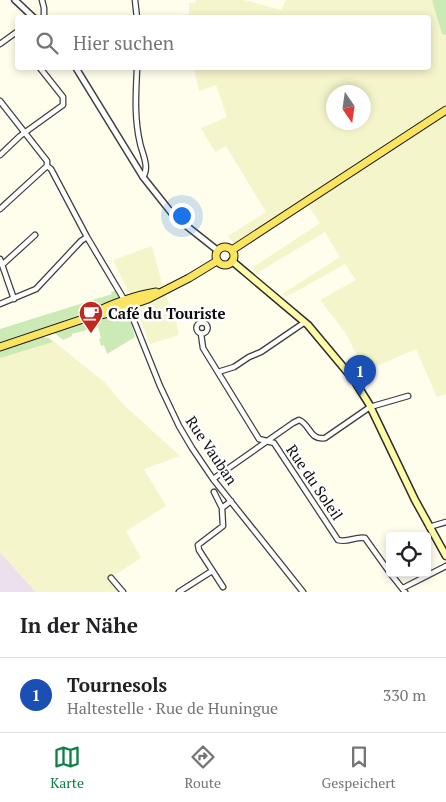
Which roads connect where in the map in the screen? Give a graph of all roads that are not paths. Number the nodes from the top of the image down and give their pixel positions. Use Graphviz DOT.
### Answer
graph roads {
  1 [pos="15,0"];
  2 [pos="42,0"];
  3 [pos="135,0"];
  4 [pos="31,15"];
  5 [pos="44,15"];
  6 [pos="137,15"];
  7 [pos="15,35"];
  8 [pos="0,44"];
  9 [pos="42,70"];
  10 [pos="77,70"];
  11 [pos="137,70"];
  12 [pos="0,101"];
  13 [pos="446,110"];
  14 [pos="25,133"];
  15 [pos="0,155"];
  16 [pos="47,166"];
  17 [pos="143,177"];
  18 [pos="0,209"];
  19 [pos="35,235"];
  20 [pos="87,237"];
  21 [pos="217,250"];
  22 [pos="232,250"];
  23 [pos="0,259"];
  24 [pos="217,261"];
  25 [pos="232,261"];
  26 [pos="2,265"];
  27 [pos="14,299"];
  28 [pos="0,304"];
  29 [pos="126,304"];
  30 [pos="305,322"];
  31 [pos="201,334"];
  32 [pos="0,347"];
  33 [pos="218,372"];
  34 [pos="408,396"];
  35 [pos="370,407"];
  36 [pos="266,441"];
  37 [pos="213,479"];
  38 [pos="214,492"];
  39 [pos="231,501"];
  40 [pos="222,508"];
  41 [pos="446,522"];
  42 [pos="430,527"];
  43 [pos="446,556"];
  44 [pos="446,566"];
  45 [pos="386,567"];
  46 [pos="212,571"];
  47 [pos="393,577"];
  48 [pos="111,578"];
  49 [pos="223,587"];
  50 [pos="404,590"];
  51 [pos="123,592"];
  52 [pos="179,592"];
  53 [pos="302,592"];
  1 -- 4 [label="street"];
  2 -- 5 [label="street"];
  3 -- 6 [label="street"];
  7 -- 8 [label="street"];
  9 -- 14 [label="street"];
  10 -- 17 [label="street"];
  11 -- 17 [label="street"];
  12 -- 14 [label="street, Rue Vauban"];
  13 -- 22 [label="main road"];
  14 -- 15 [label="street"];
  14 -- 16 [label="street, Rue Vauban"];
  16 -- 18 [label="street"];
  16 -- 20 [label="street, Rue Vauban"];
  17 -- 21 [label="street"];
  19 -- 26 [label="street"];
  20 -- 27 [label="street"];
  20 -- 29 [label="street, Rue Vauban"];
  21 -- 22 [label="main road"];
  21 -- 24 [label="main road"];
  22 -- 25 [label="main road"];
  23 -- 26 [label="street"];
  24 -- 25 [label="main road"];
  24 -- 29 [label="main road"];
  25 -- 30 [label="main road"];
  26 -- 27 [label="street"];
  27 -- 28 [label="street"];
  29 -- 32 [label="main road"];
  29 -- 37 [label="street, Rue Vauban"];
  30 -- 33 [label="street"];
  30 -- 35 [label="main road"];
  31 -- 33 [label="street, Rue du Soleil"];
  33 -- 36 [label="street, Rue du Soleil"];
  34 -- 35 [label="street"];
  35 -- 36 [label="street"];
  35 -- 42 [label="main road"];
  36 -- 37 [label="street"];
  36 -- 45 [label="street, Rue du Soleil"];
  37 -- 39 [label="street, Rue Vauban"];
  38 -- 40 [label="street"];
  39 -- 40 [label="street"];
  39 -- 53 [label="street, Rue Vauban"];
  40 -- 46 [label="street"];
  41 -- 42 [label="street"];
  42 -- 43 [label="main road"];
  44 -- 50 [label="street"];
  46 -- 49 [label="street"];
  46 -- 52 [label="street"];
  47 -- 50 [label="street, Rue du Soleil"];
  48 -- 51 [label="street"];
}
